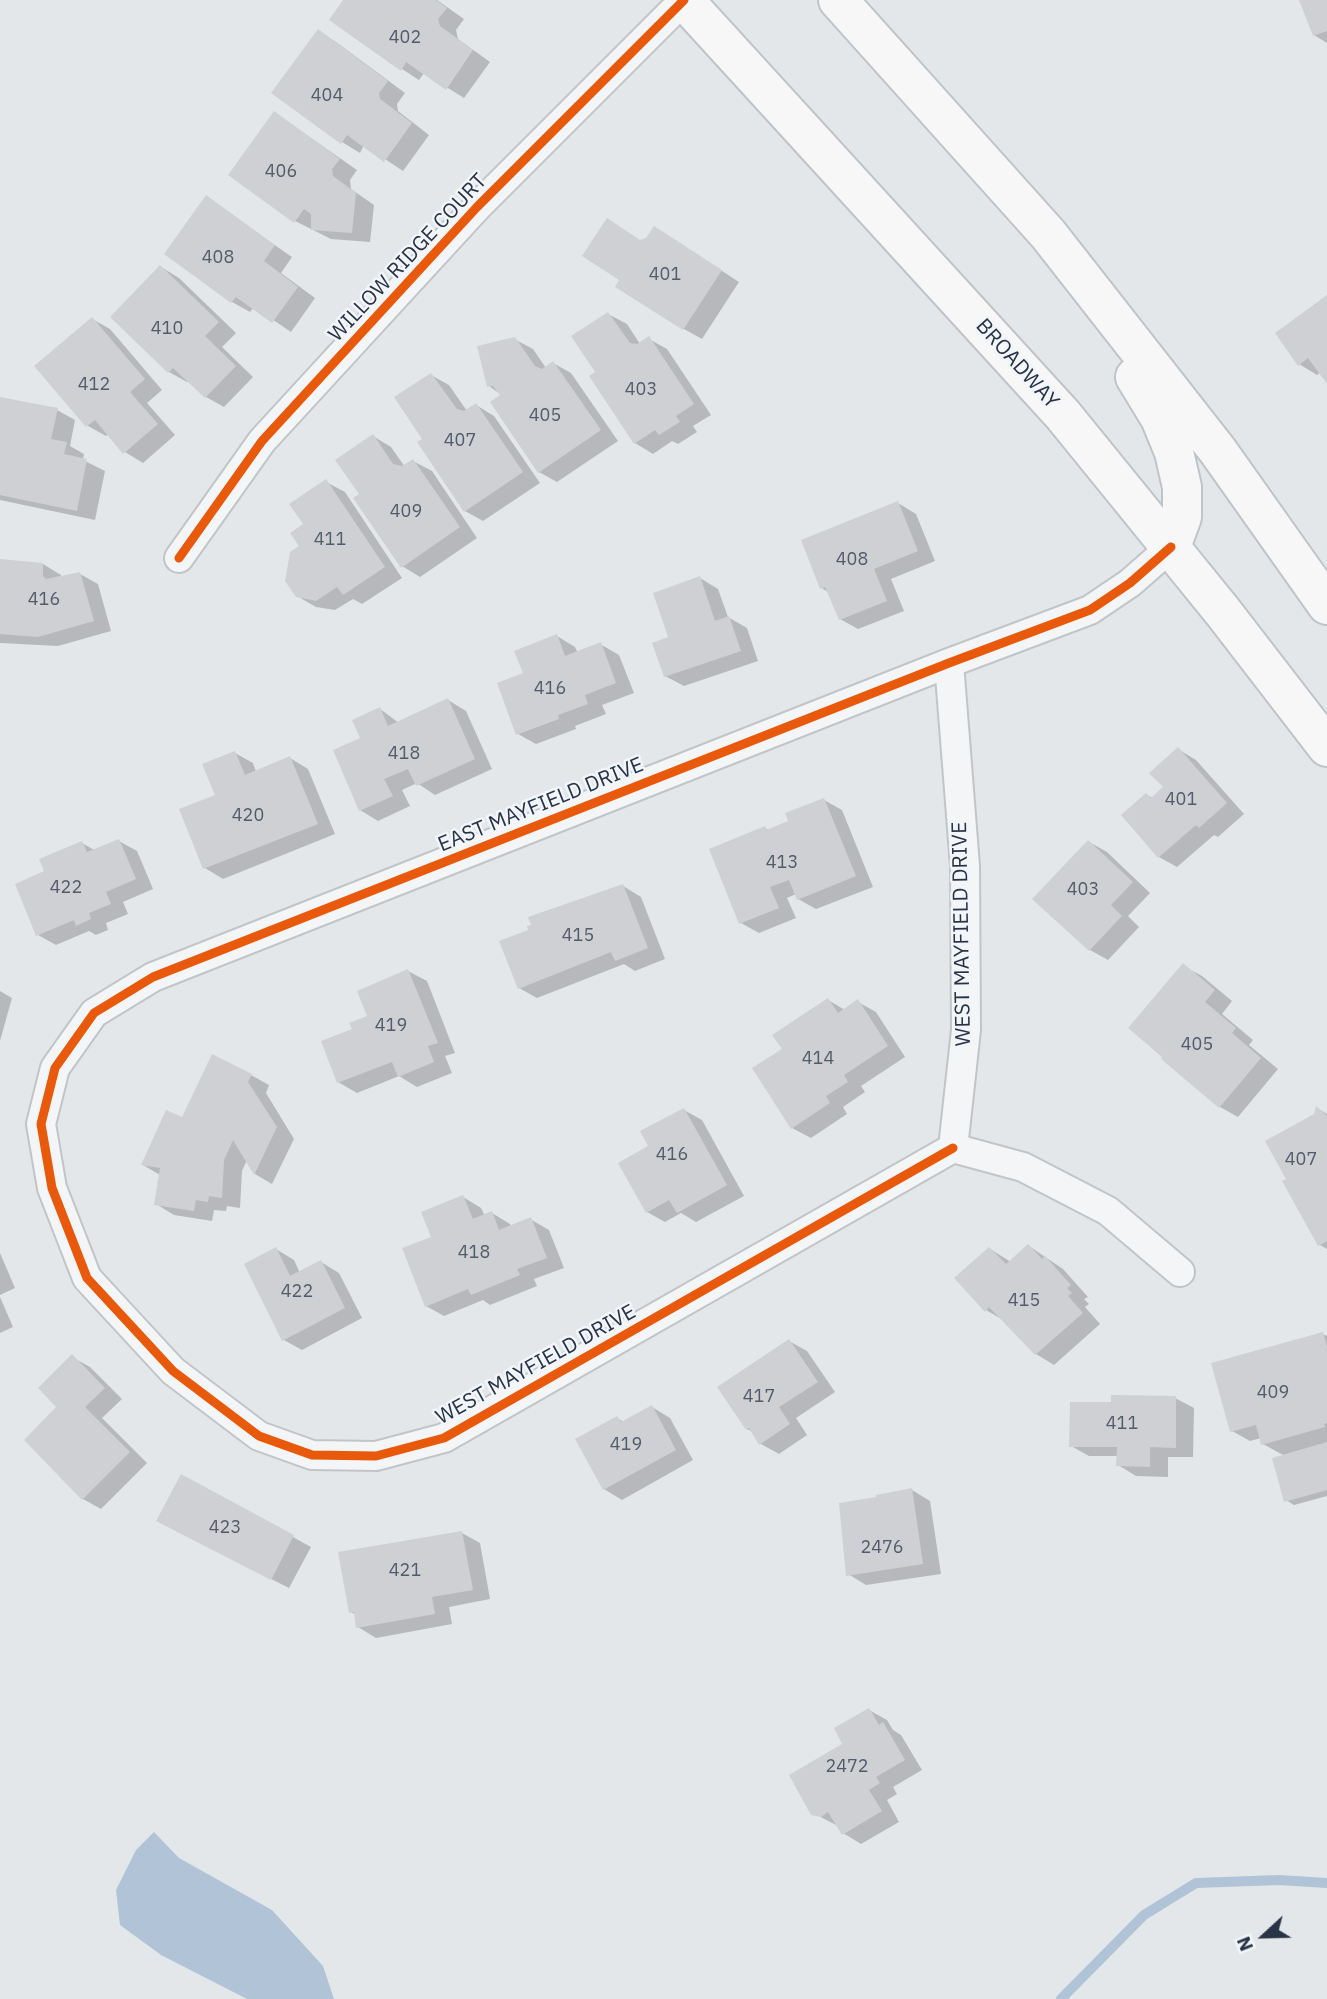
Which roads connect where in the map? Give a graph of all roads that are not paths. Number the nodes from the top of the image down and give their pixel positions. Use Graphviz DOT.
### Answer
graph roads {
  1 [pos="684,0"];
  2 [pos="838,0"];
  3 [pos="1009,190"];
  4 [pos="1171,547"];
  5 [pos="179,558"];
  6 [pos="1327,605"];
  7 [pos="949,663"];
  8 [pos="1327,747"];
  9 [pos="953,1148"];
  10 [pos="52,1188"];
  11 [pos="1180,1272"];
  1 -- 4 [label="main road, BROADWAY"];
  1 -- 5 [label="street, WILLOW RIDGE COURT"];
  2 -- 3 [label="main road"];
  3 -- 4 [label="main road"];
  3 -- 6 [label="main road"];
  4 -- 7 [label="street, EAST MAYFIELD DRIVE"];
  4 -- 8 [label="main road, BROADWAY"];
  7 -- 9 [label="street, WEST MAYFIELD DRIVE"];
  7 -- 10 [label="street, EAST MAYFIELD DRIVE"];
  9 -- 10 [label="street, WEST MAYFIELD DRIVE"];
  9 -- 11 [label="street"];
}
